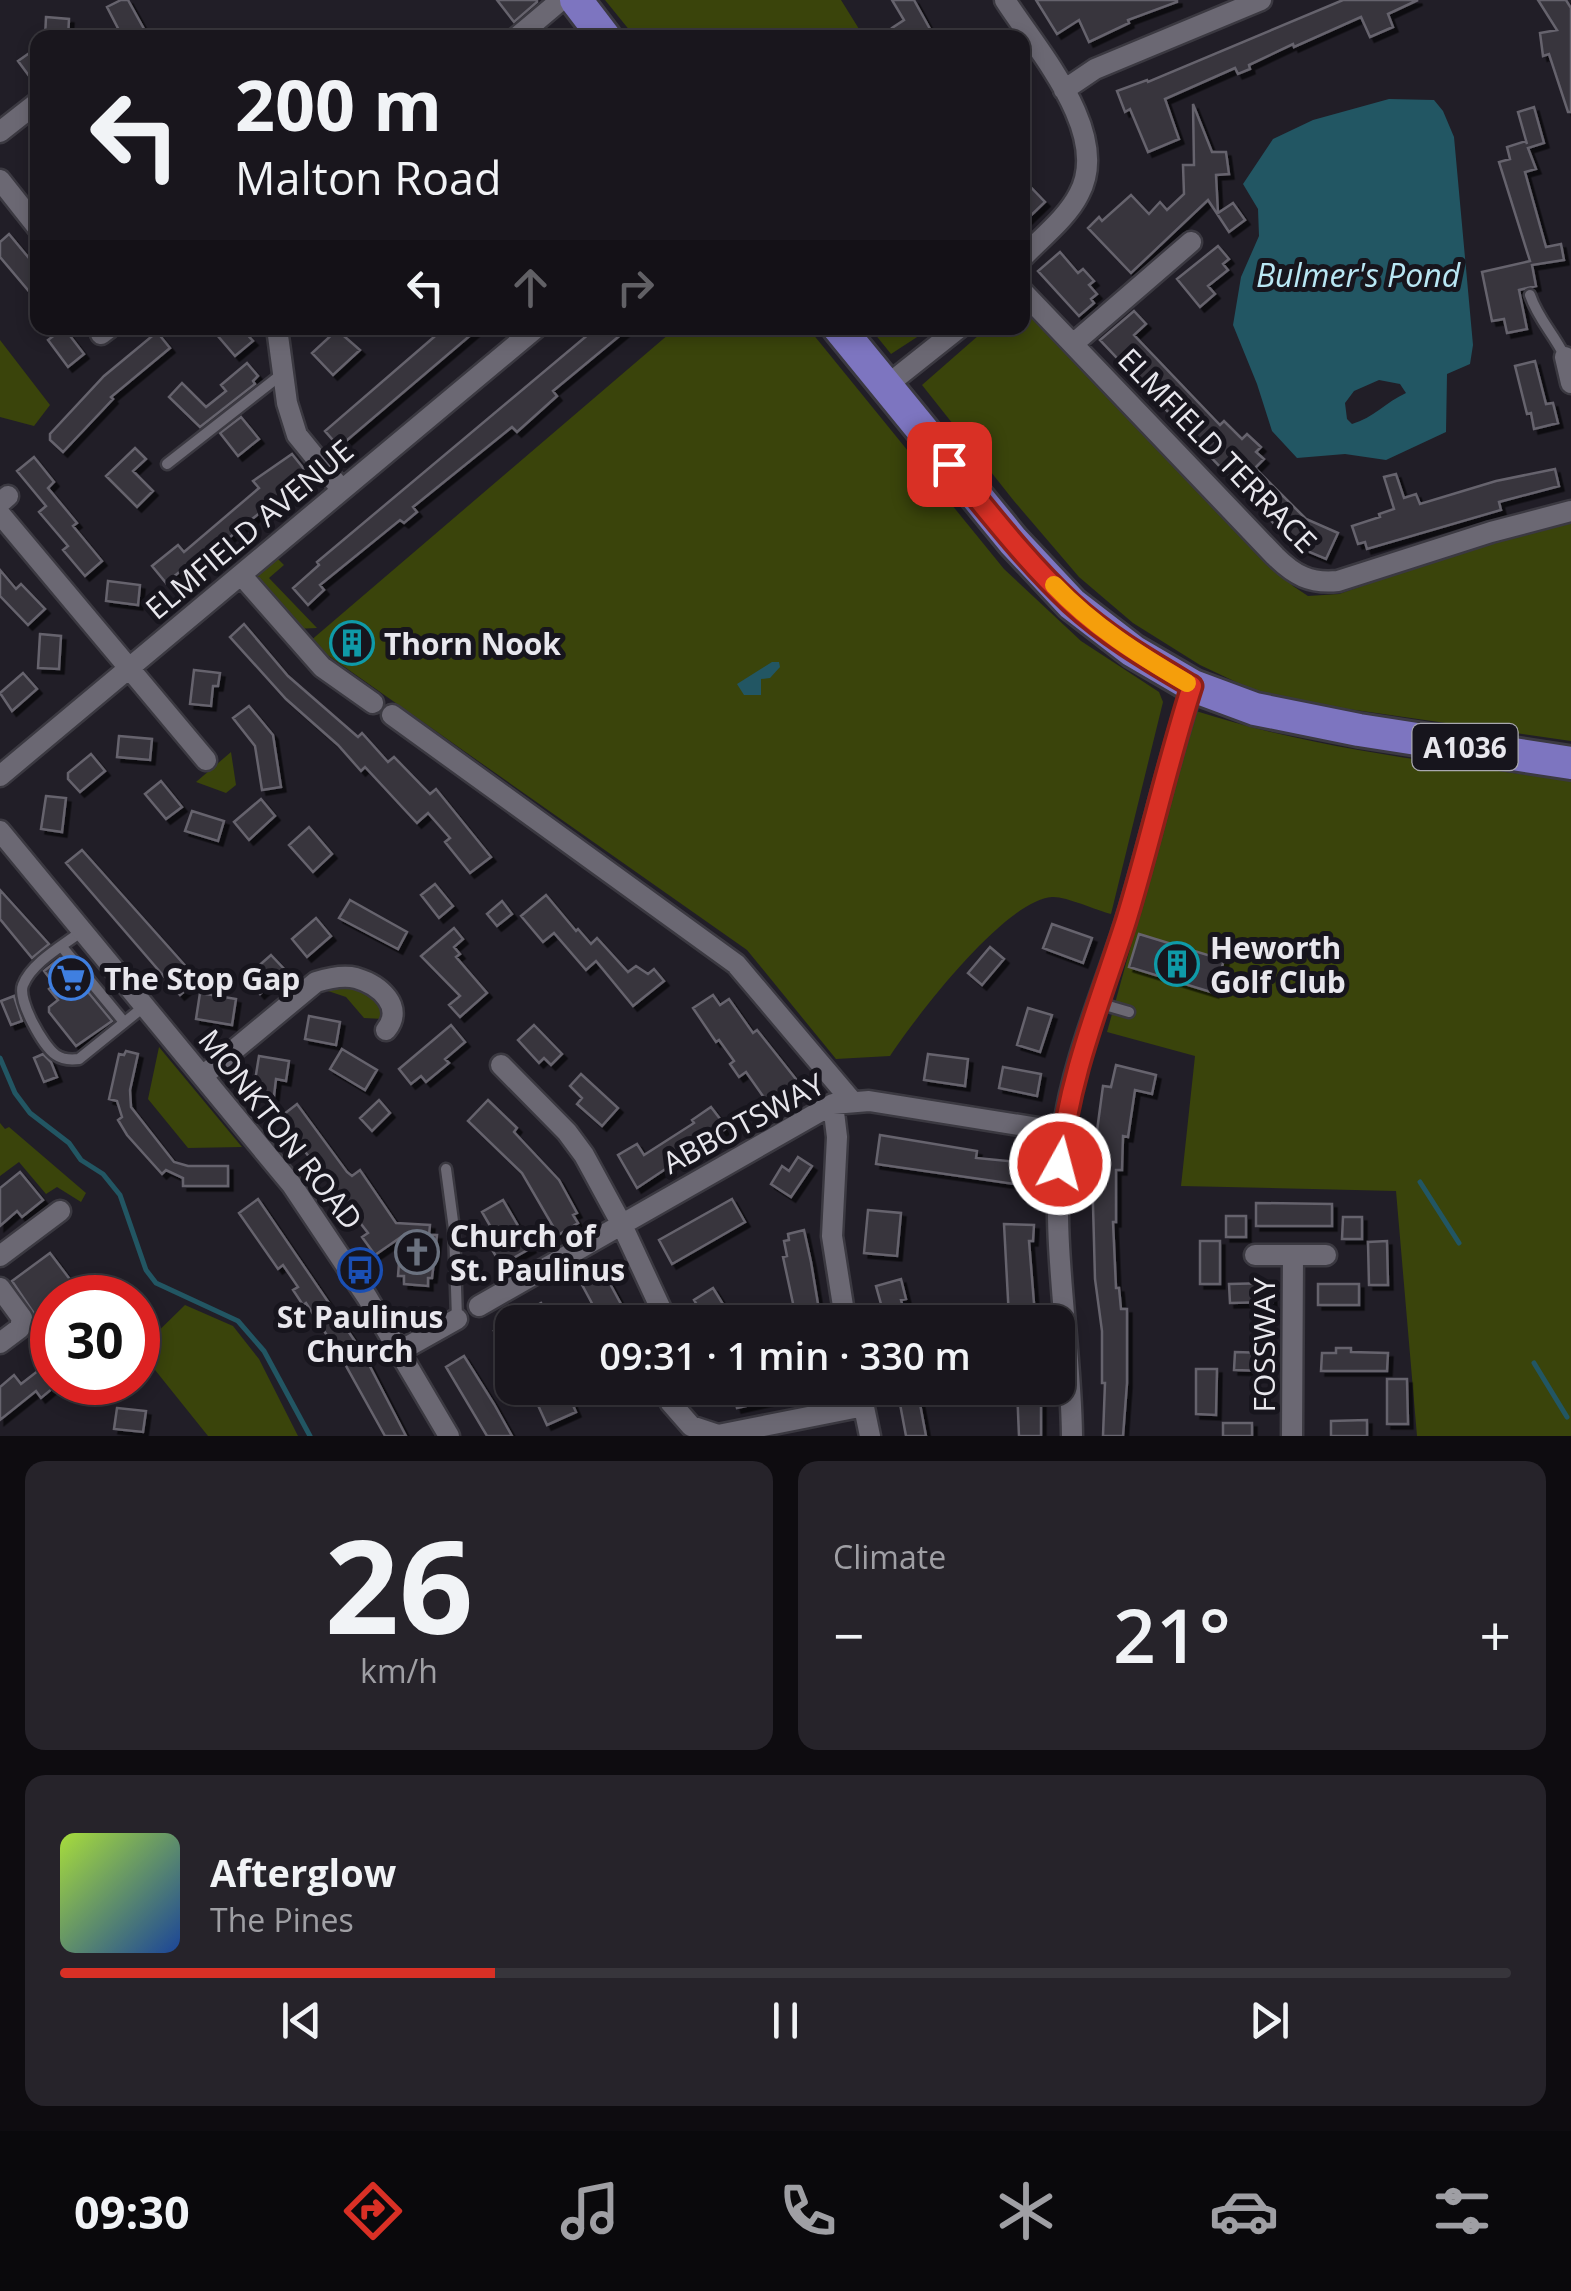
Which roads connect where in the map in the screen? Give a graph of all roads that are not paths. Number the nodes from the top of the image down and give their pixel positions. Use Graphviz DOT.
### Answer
graph roads {
  1 [pos="561,0"];
  2 [pos="576,0"];
  3 [pos="1005,0"];
  4 [pos="1261,0"];
  5 [pos="525,30"];
  6 [pos="599,30"];
  7 [pos="1025,30"];
  8 [pos="1030,38"];
  9 [pos="1064,90"];
  10 [pos="30,108"];
  11 [pos="0,132"];
  12 [pos="0,180"];
  13 [pos="30,218"];
  14 [pos="1191,242"];
  15 [pos="1030,250"];
  16 [pos="1530,295"];
  17 [pos="1030,299"];
  18 [pos="277,335"];
  19 [pos="528,335"];
  20 [pos="845,335"];
  21 [pos="950,335"];
  22 [pos="1072,344"];
  23 [pos="1565,356"];
  24 [pos="282,373"];
  25 [pos="1571,383"];
  26 [pos="886,386"];
  27 [pos="167,464"];
  28 [pos="342,490"];
  29 [pos="2,504"];
  30 [pos="1571,511"];
  31 [pos="242,576"];
  32 [pos="128,669"];
  33 [pos="1192,686"];
  34 [pos="373,703"];
  35 [pos="392,715"];
  36 [pos="206,761"];
  37 [pos="1571,763"];
  38 [pos="0,776"];
  39 [pos="0,831"];
  40 [pos="83,930"];
  41 [pos="62,947"];
  42 [pos="1098,1003"];
  43 [pos="146,1005"];
  44 [pos="1129,1012"];
  45 [pos="124,1022"];
  46 [pos="386,1030"];
  47 [pos="500,1064"];
  48 [pos="204,1075"];
  49 [pos="842,1102"];
  50 [pos="1063,1132"];
  51 [pos="446,1169"];
  52 [pos="60,1211"];
  53 [pos="621,1223"];
  54 [pos="1255,1254"];
  55 [pos="1294,1255"];
  56 [pos="1326,1255"];
  57 [pos="0,1256"];
  58 [pos="0,1288"];
  59 [pos="659,1305"];
  60 [pos="844,1305"];
  61 [pos="479,1306"];
  62 [pos="457,1319"];
  63 [pos="0,1343"];
  64 [pos="400,1351"];
  65 [pos="672,1405"];
  66 [pos="832,1405"];
  67 [pos="864,1405"];
  68 [pos="449,1436"];
  69 [pos="870,1436"];
  70 [pos="1072,1436"];
  71 [pos="1292,1436"];
  1 -- 5 [label="street"];
  2 -- 6 [label="main road"];
  3 -- 7 [label="street"];
  4 -- 9 [label="street"];
  8 -- 9 [label="street"];
  9 -- 15 [label="street"];
  10 -- 11 [label="street"];
  12 -- 13 [label="street"];
  14 -- 22 [label="street"];
  16 -- 23 [label="lane"];
  17 -- 22 [label="street, ELMFIELD TERRACE"];
  18 -- 24 [label="street"];
  19 -- 28 [label="street, ELMFIELD AVENUE"];
  20 -- 26 [label="main road, A1036"];
  21 -- 26 [label="street"];
  22 -- 30 [label="street, ELMFIELD TERRACE"];
  23 -- 25 [label="street"];
  24 -- 27 [label="lane"];
  24 -- 28 [label="street"];
  26 -- 33 [label="main road, A1036"];
  28 -- 31 [label="street, ELMFIELD AVENUE"];
  29 -- 32 [label="street"];
  31 -- 32 [label="street, ELMFIELD AVENUE"];
  31 -- 34 [label="street"];
  32 -- 36 [label="street"];
  32 -- 38 [label="street, ELMFIELD AVENUE"];
  33 -- 37 [label="main road, A1036"];
  33 -- 42 [label="street"];
  35 -- 49 [label="street"];
  39 -- 40 [label="street, MONKTON ROAD"];
  40 -- 41 [label="lane"];
  40 -- 43 [label="street, MONKTON ROAD"];
  41 -- 45 [label="lane"];
  41 -- 45 [label="lane"];
  42 -- 44 [label="lane"];
  42 -- 50 [label="street"];
  43 -- 45 [label="lane"];
  43 -- 48 [label="street, MONKTON ROAD"];
  46 -- 48 [label="street"];
  47 -- 53 [label="street"];
  48 -- 64 [label="street, MONKTON ROAD"];
  49 -- 50 [label="street, ABBOTSWAY"];
  49 -- 53 [label="street, ABBOTSWAY"];
  49 -- 60 [label="street"];
  50 -- 70 [label="street"];
  51 -- 62 [label="lane"];
  52 -- 57 [label="street"];
  53 -- 59 [label="street"];
  53 -- 61 [label="street, ABBOTSWAY"];
  54 -- 55 [label="street, FOSSWAY"];
  55 -- 56 [label="street, FOSSWAY"];
  55 -- 71 [label="street, FOSSWAY"];
  58 -- 63 [label="street"];
  62 -- 64 [label="street"];
  64 -- 68 [label="street, MONKTON ROAD"];
  65 -- 66 [label="street"];
  67 -- 69 [label="street"];
}
